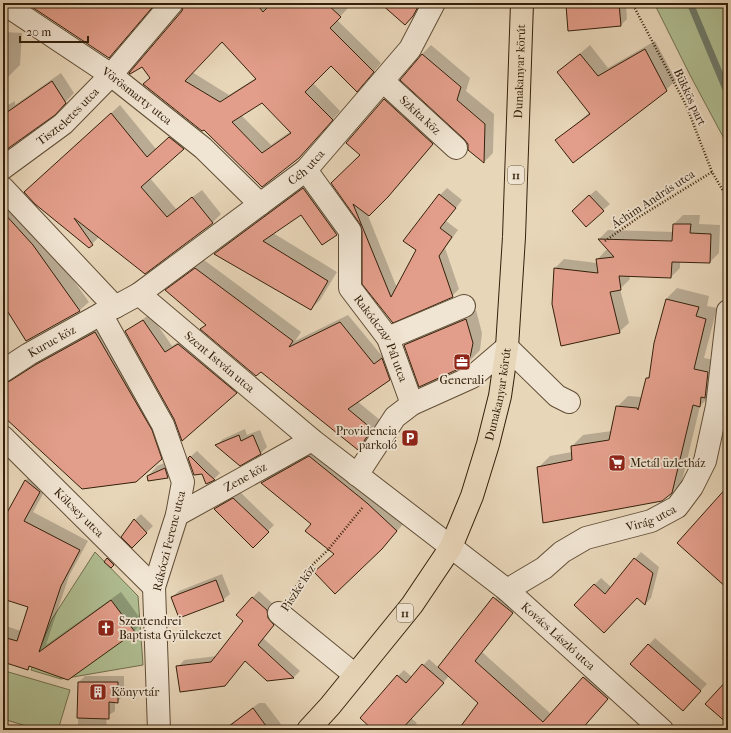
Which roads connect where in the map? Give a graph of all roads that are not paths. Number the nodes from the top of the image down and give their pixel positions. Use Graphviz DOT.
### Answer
graph roads {
  1 [pos="3,3"];
  2 [pos="172,3"];
  3 [pos="434,3"];
  4 [pos="522,3"];
  5 [pos="111,75"];
  6 [pos="384,82"];
  7 [pos="456,148"];
  8 [pos="3,168"];
  9 [pos="306,170"];
  10 [pos="3,188"];
  11 [pos="260,204"];
  12 [pos="139,294"];
  13 [pos="464,306"];
  14 [pos="108,310"];
  15 [pos="728,311"];
  16 [pos="388,338"];
  17 [pos="508,347"];
  18 [pos="3,371"];
  19 [pos="569,402"];
  20 [pos="412,404"];
  21 [pos="722,407"];
  22 [pos="3,437"];
  23 [pos="312,440"];
  24 [pos="357,475"];
  25 [pos="178,515"];
  26 [pos="451,547"];
  27 [pos="154,587"];
  28 [pos="507,590"];
  29 [pos="279,613"];
  30 [pos="355,675"];
  31 [pos="159,730"];
  32 [pos="308,730"];
  33 [pos="662,730"];
  1 -- 5 [label="street, Vörösmarty utca"];
  2 -- 5 [label="street, Tiszteletes utca"];
  3 -- 6 [label="street, Céh utca"];
  4 -- 17 [label="main road, Dunakanyar körút / 11"];
  5 -- 8 [label="street, Tiszteletes utca"];
  5 -- 11 [label="street, Vörösmarty utca"];
  6 -- 7 [label="street, Szkíta köz"];
  6 -- 9 [label="street, Céh utca"];
  9 -- 11 [label="street, Céh utca"];
  9 -- 16 [label="street, Rakódczay Pál utca"];
  10 -- 14 [label="street"];
  11 -- 12 [label="street, Céh utca"];
  12 -- 14 [label="street"];
  12 -- 23 [label="street, Szent István utca"];
  13 -- 16 [label="street"];
  14 -- 18 [label="street, Kuruc köz"];
  14 -- 25 [label="street, Rákóczi Ferenc utca"];
  15 -- 21 [label="street, Virág utca"];
  16 -- 20 [label="street, Rakódczay Pál utca"];
  17 -- 19 [label="street"];
  17 -- 20 [label="street"];
  17 -- 26 [label="main road, Dunakanyar körút / 11"];
  20 -- 24 [label="street"];
  21 -- 28 [label="street, Virág utca"];
  22 -- 27 [label="street, Kölcsey utca"];
  23 -- 24 [label="street, Szent István utca"];
  23 -- 25 [label="street, Zene köz"];
  24 -- 26 [label="street, Szent István utca"];
  25 -- 27 [label="street, Rákóczi Ferenc utca"];
  26 -- 28 [label="street, Kovács László utca"];
  26 -- 30 [label="main road, Dunakanyar körút / 11"];
  27 -- 31 [label="street, Rákóczi Ferenc utca"];
  28 -- 33 [label="street, Kovács László utca"];
  29 -- 30 [label="street, Piszke köz"];
  30 -- 32 [label="main road, Dunakanyar körút / 11"];
}
